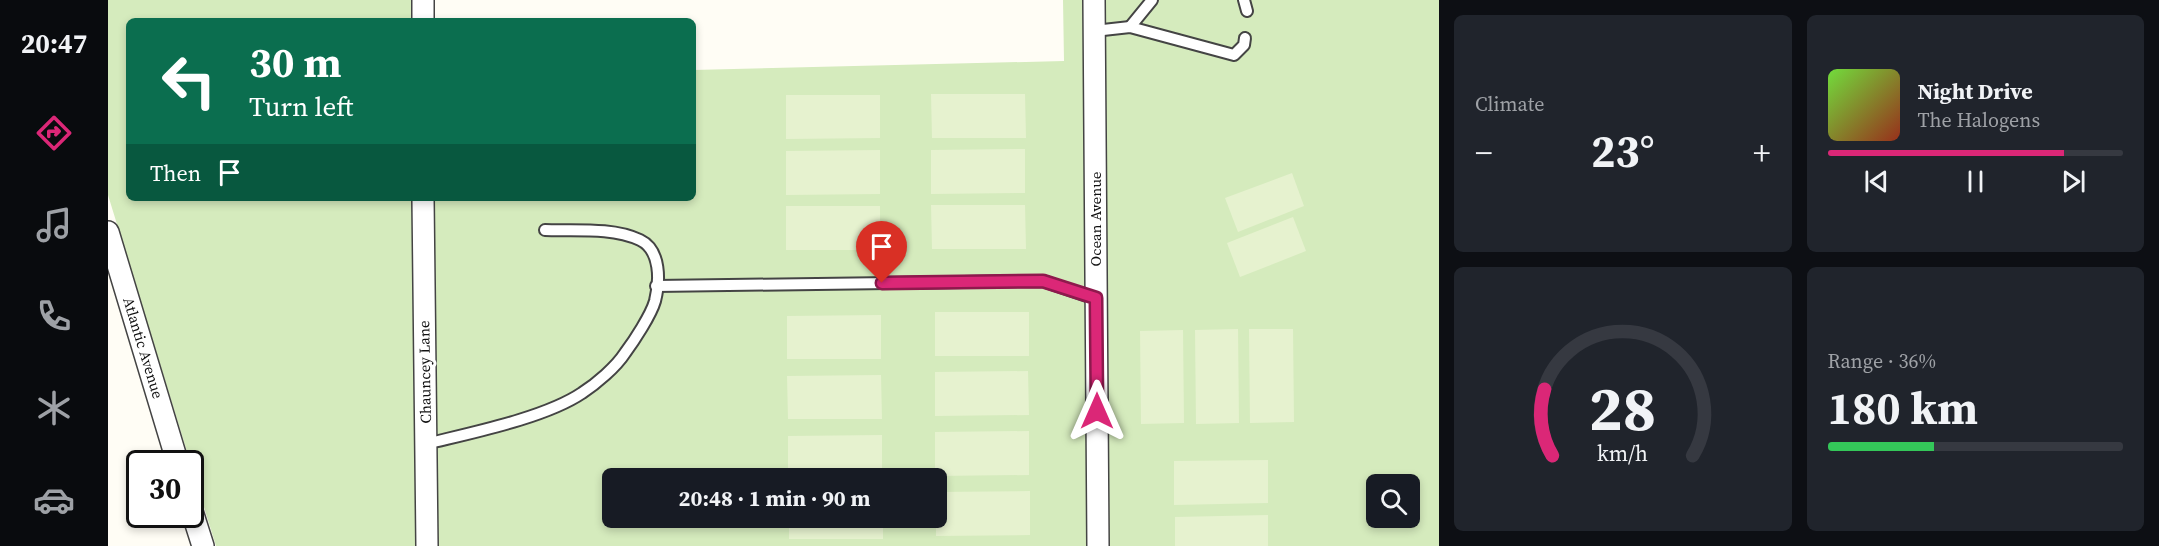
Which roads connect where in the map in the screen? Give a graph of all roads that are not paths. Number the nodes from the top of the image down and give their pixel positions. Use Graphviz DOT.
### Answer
graph roads {
  1 [pos="423,0"];
  2 [pos="1094,0"];
  3 [pos="1152,0"];
  4 [pos="423,18"];
  5 [pos="1130,27"];
  6 [pos="1094,30"];
  7 [pos="1245,38"];
  8 [pos="423,201"];
  9 [pos="545,230"];
  10 [pos="108,232"];
  11 [pos="656,286"];
  12 [pos="1096,298"];
  13 [pos="426,444"];
  14 [pos="174,450"];
  15 [pos="197,528"];
  16 [pos="203,546"];
  17 [pos="427,546"];
  18 [pos="1098,546"];
  1 -- 4 [label="street"];
  2 -- 6 [label="street, Ocean Avenue"];
  3 -- 5 [label="lane"];
  5 -- 6 [label="lane"];
  5 -- 7 [label="lane"];
  6 -- 12 [label="street, Ocean Avenue"];
  8 -- 13 [label="street, Chauncey Lane"];
  9 -- 11 [label="lane"];
  10 -- 14 [label="street, Atlantic Avenue"];
  11 -- 12 [label="lane"];
  11 -- 13 [label="lane"];
  12 -- 18 [label="street, Ocean Avenue"];
  13 -- 17 [label="street, Chauncey Lane"];
  15 -- 16 [label="street"];
}
